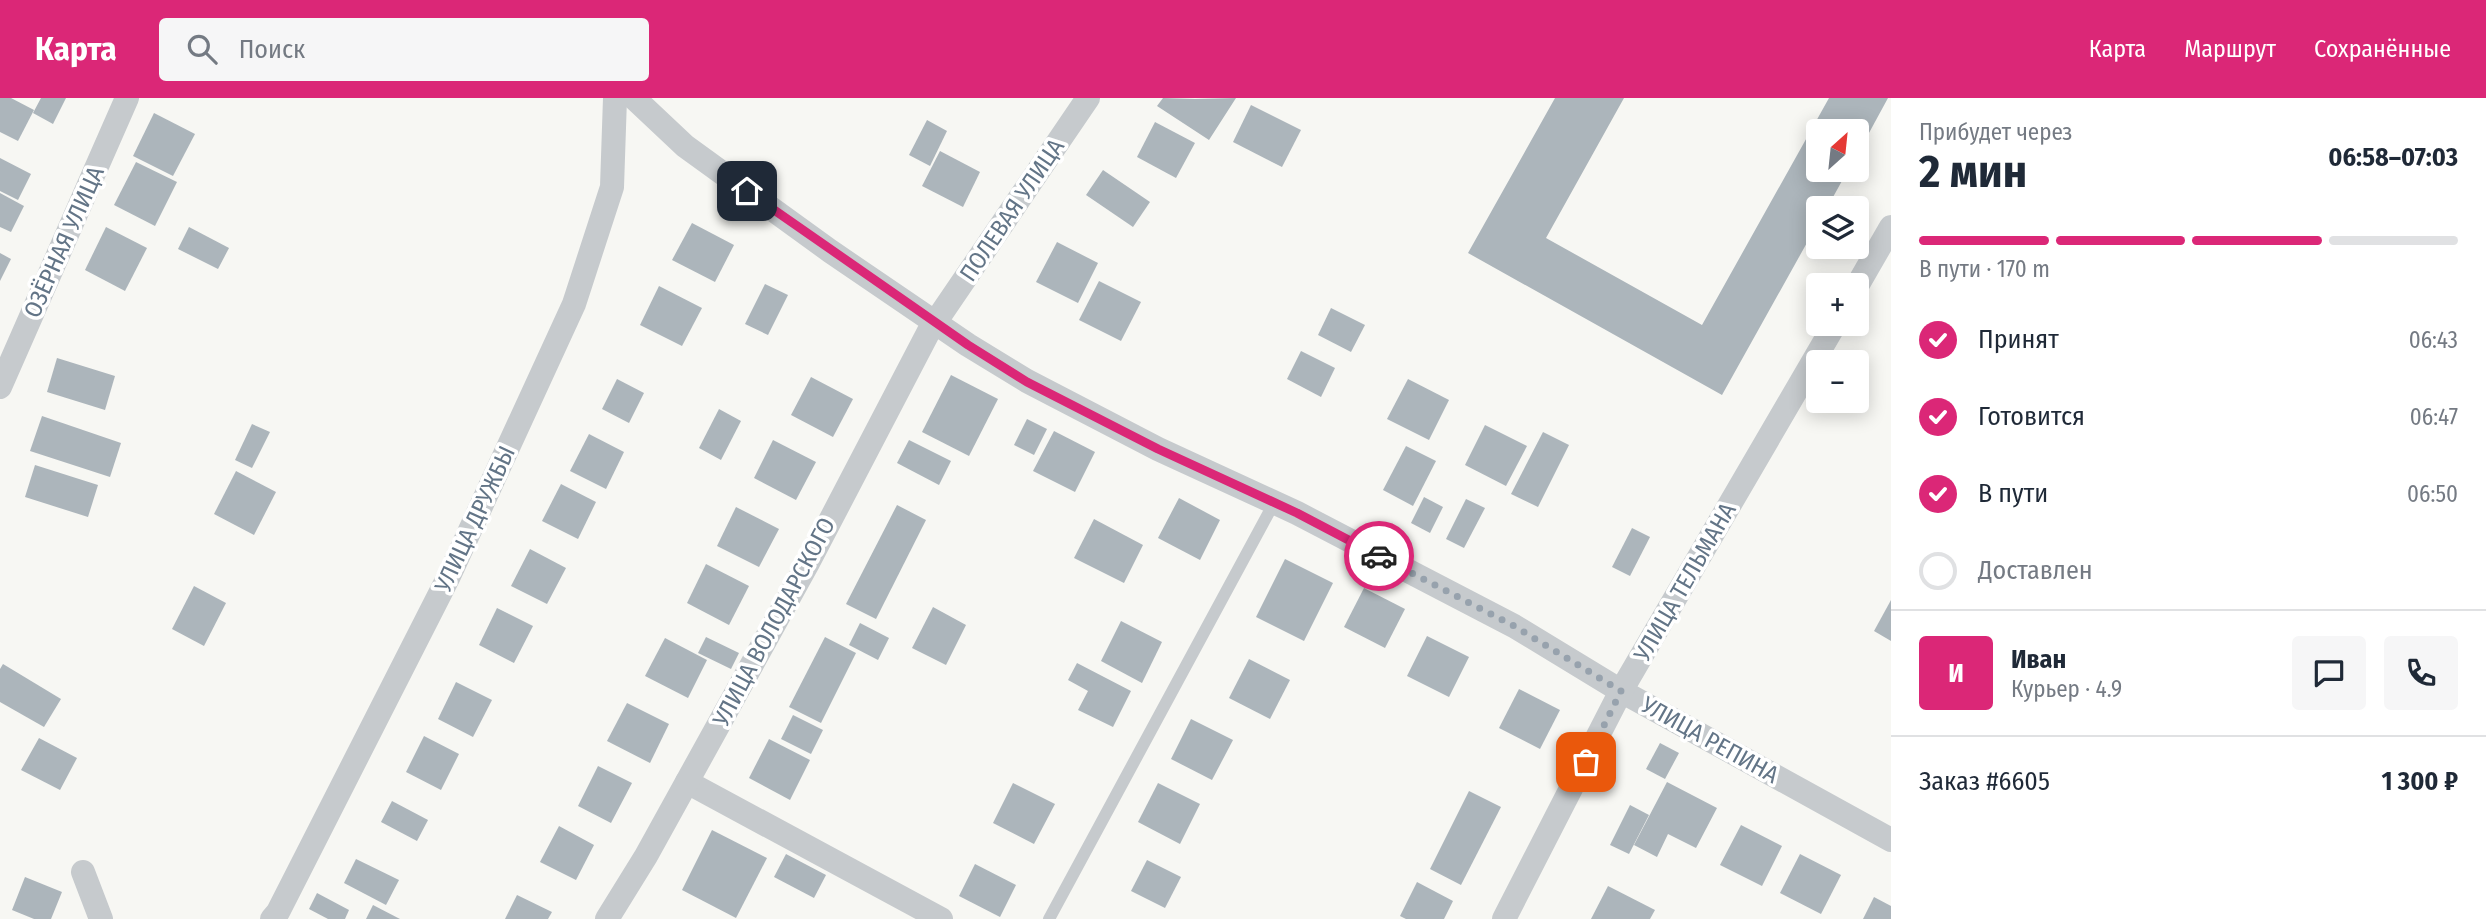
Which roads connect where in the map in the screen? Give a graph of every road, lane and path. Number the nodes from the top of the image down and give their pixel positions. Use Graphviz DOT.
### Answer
graph roads {
  1 [pos="127,98"];
  2 [pos="615,98"];
  3 [pos="634,98"];
  4 [pos="1088,98"];
  5 [pos="1891,227"];
  6 [pos="1864,273"];
  7 [pos="936,323"];
  8 [pos="1828,336"];
  9 [pos="0,387"];
  10 [pos="1274,503"];
  11 [pos="1621,691"];
  12 [pos="687,782"];
  13 [pos="1891,840"];
  14 [pos="83,872"];
  15 [pos="101,919"];
  16 [pos="272,919"];
  17 [pos="607,919"];
  18 [pos="941,919"];
  19 [pos="1049,919"];
  20 [pos="1504,919"];
  1 -- 9 [label="street, ОЗЁРНАЯ УЛИЦА"];
  2 -- 16 [label="street, УЛИЦА ДРУЖБЫ"];
  3 -- 7 [label="street, УЛИЦА РЕПИНА"];
  4 -- 7 [label="street, ПОЛЕВАЯ УЛИЦА"];
  5 -- 6 [label="street"];
  7 -- 10 [label="street, УЛИЦА РЕПИНА"];
  7 -- 12 [label="street, УЛИЦА ВОЛОДАРСКОГО"];
  8 -- 11 [label="street, УЛИЦА ТЕЛЬМАНА"];
  10 -- 11 [label="street, УЛИЦА РЕПИНА"];
  10 -- 19 [label="lane"];
  11 -- 13 [label="street, УЛИЦА РЕПИНА"];
  11 -- 20 [label="street, УЛИЦА ТЕЛЬМАНА"];
  12 -- 17 [label="street, УЛИЦА ВОЛОДАРСКОГО"];
  12 -- 18 [label="street"];
  14 -- 15 [label="street"];
}
